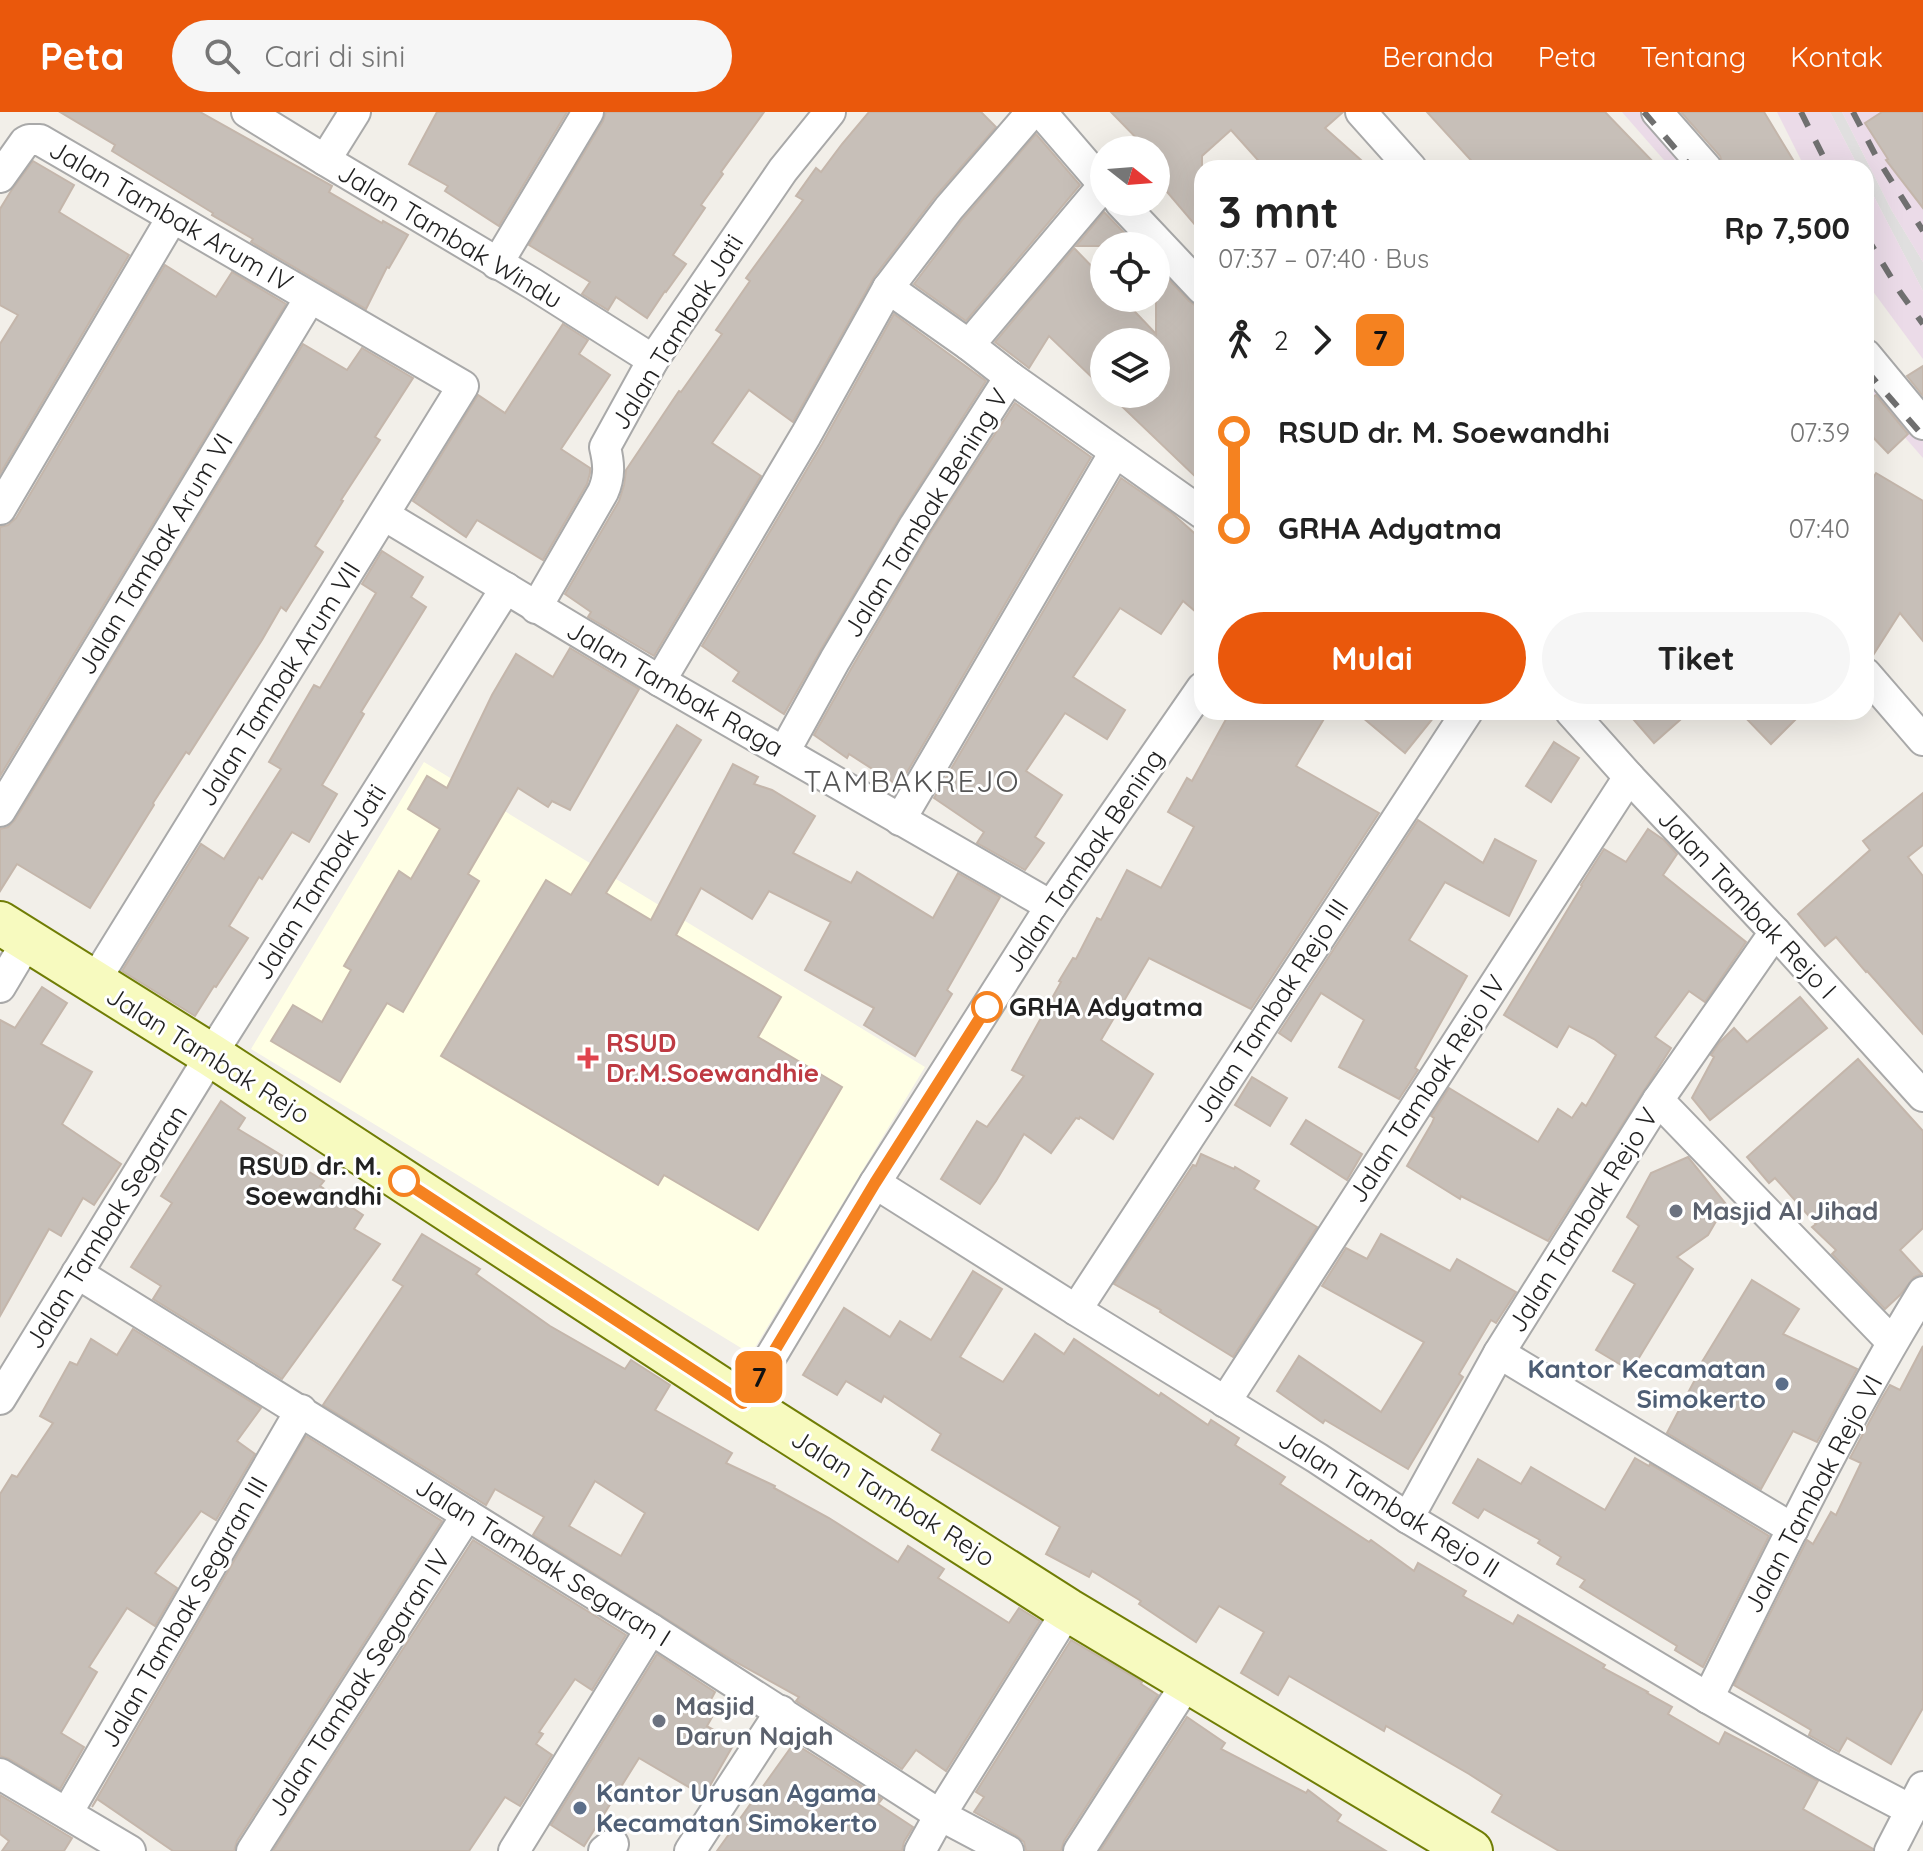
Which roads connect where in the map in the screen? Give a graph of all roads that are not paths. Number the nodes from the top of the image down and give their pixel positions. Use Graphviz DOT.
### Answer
graph roads {
  1 [pos="247,112"];
  2 [pos="355,112"];
  3 [pos="588,112"];
  4 [pos="830,112"];
  5 [pos="1032,112"];
  6 [pos="1041,112"];
  7 [pos="1361,112"];
  8 [pos="1657,112"];
  9 [pos="325,160"];
  10 [pos="1404,160"];
  11 [pos="1699,160"];
  12 [pos="1090,169"];
  13 [pos="0,177"];
  14 [pos="1090,202"];
  15 [pos="1133,216"];
  16 [pos="172,218"];
  17 [pos="497,264"];
  18 [pos="1194,281"];
  19 [pos="888,288"];
  20 [pos="310,298"];
  21 [pos="969,345"];
  22 [pos="653,360"];
  23 [pos="1874,365"];
  24 [pos="1010,377"];
  25 [pos="463,386"];
  26 [pos="1923,424"];
  27 [pos="1115,452"];
  28 [pos="1194,507"];
  29 [pos="0,509"];
  30 [pos="384,515"];
  31 [pos="506,588"];
  32 [pos="536,608"];
  33 [pos="660,681"];
  34 [pos="1874,683"];
  35 [pos="1194,700"];
  36 [pos="1462,720"];
  37 [pos="1578,720"];
  38 [pos="1923,740"];
  39 [pos="784,752"];
  40 [pos="1629,777"];
  41 [pos="0,811"];
  42 [pos="900,820"];
  43 [pos="1051,906"];
  44 [pos="14,932"];
  45 [pos="1775,932"];
  46 [pos="94,982"];
  47 [pos="0,987"];
  48 [pos="211,1055"];
  49 [pos="1923,1096"];
  50 [pos="1658,1100"];
  51 [pos="875,1183"];
  52 [pos="77,1273"];
  53 [pos="1923,1292"];
  54 [pos="1076,1310"];
  55 [pos="1892,1342"];
  56 [pos="1499,1353"];
  57 [pos="0,1399"];
  58 [pos="1225,1402"];
  59 [pos="743,1403"];
  60 [pos="301,1410"];
  61 [pos="467,1515"];
  62 [pos="1408,1518"];
  63 [pos="1793,1529"];
  64 [pos="1068,1610"];
  65 [pos="651,1629"];
  66 [pos="1187,1683"];
  67 [pos="1708,1698"];
  68 [pos="781,1711"];
  69 [pos="0,1774"];
  70 [pos="1917,1798"];
  71 [pos="67,1813"];
  72 [pos="940,1815"];
  73 [pos="130,1851"];
  74 [pos="252,1851"];
  75 [pos="514,1851"];
  76 [pos="690,1851"];
  77 [pos="920,1851"];
  78 [pos="1008,1851"];
  79 [pos="1079,1851"];
  80 [pos="1471,1851"];
  81 [pos="1890,1851"];
  1 -- 9 [label="street, Jalan Tambak Windu"];
  2 -- 9 [label="street"];
  3 -- 17 [label="street"];
  4 -- 22 [label="street, Jalan Tambak Jati"];
  5 -- 19 [label="street"];
  6 -- 12 [label="street"];
  7 -- 10 [label="street"];
  8 -- 11 [label="street"];
  9 -- 17 [label="street, Jalan Tambak Windu"];
  13 -- 16 [label="street, Jalan Tambak Arum IV"];
  14 -- 21 [label="street"];
  15 -- 18 [label="street"];
  16 -- 20 [label="street, Jalan Tambak Arum IV"];
  16 -- 29 [label="street"];
  17 -- 22 [label="street, Jalan Tambak Windu"];
  19 -- 21 [label="street, Jalan Tambak Bening V"];
  19 -- 33 [label="street"];
  20 -- 25 [label="street, Jalan Tambak Arum IV"];
  20 -- 41 [label="street, Jalan Tambak Arum VI"];
  21 -- 24 [label="street, Jalan Tambak Bening V"];
  22 -- 32 [label="street, Jalan Tambak Jati"];
  23 -- 26 [label="street"];
  24 -- 27 [label="street"];
  24 -- 39 [label="street, Jalan Tambak Bening V"];
  25 -- 30 [label="street, Jalan Tambak Arum VII"];
  27 -- 28 [label="street"];
  27 -- 42 [label="street"];
  30 -- 31 [label="street, Jalan Tambak Raga"];
  30 -- 46 [label="street, Jalan Tambak Arum VII"];
  31 -- 32 [label="street, Jalan Tambak Raga"];
  31 -- 48 [label="street, Jalan Tambak Jati"];
  32 -- 33 [label="street, Jalan Tambak Raga"];
  33 -- 39 [label="street, Jalan Tambak Raga"];
  34 -- 38 [label="street"];
  35 -- 43 [label="street, Jalan Tambak Bening"];
  36 -- 54 [label="street, Jalan Tambak Rejo III"];
  37 -- 40 [label="street, Jalan Tambak Rejo I"];
  39 -- 42 [label="street, Jalan Tambak Raga"];
  40 -- 45 [label="street, Jalan Tambak Rejo I"];
  40 -- 58 [label="street, Jalan Tambak Rejo IV"];
  42 -- 43 [label="street, Jalan Tambak Raga"];
  43 -- 51 [label="street, Jalan Tambak Bening"];
  44 -- 46 [label="street, Jalan Tambak Rejo"];
  44 -- 47 [label="street"];
  45 -- 49 [label="street, Jalan Tambak Rejo I"];
  45 -- 50 [label="street, Jalan Tambak Rejo V"];
  46 -- 48 [label="street, Jalan Tambak Rejo"];
  48 -- 52 [label="street, Jalan Tambak Segaran"];
  48 -- 59 [label="street, Jalan Tambak Rejo"];
  50 -- 55 [label="street"];
  50 -- 56 [label="street, Jalan Tambak Rejo V"];
  51 -- 54 [label="street, Jalan Tambak Rejo II"];
  51 -- 59 [label="street, Jalan Tambak Bening"];
  52 -- 57 [label="street, Jalan Tambak Segaran"];
  52 -- 60 [label="street, Jalan Tambak Segaran I"];
  53 -- 55 [label="street, Jalan Tambak Rejo VI"];
  54 -- 58 [label="street, Jalan Tambak Rejo II"];
  55 -- 63 [label="street, Jalan Tambak Rejo VI"];
  56 -- 62 [label="street, Jalan Tambak Rejo V"];
  56 -- 63 [label="street"];
  58 -- 62 [label="street, Jalan Tambak Rejo II"];
  59 -- 64 [label="street, Jalan Tambak Rejo"];
  60 -- 61 [label="street, Jalan Tambak Segaran I"];
  60 -- 71 [label="street, Jalan Tambak Segaran III"];
  61 -- 65 [label="street, Jalan Tambak Segaran I"];
  61 -- 74 [label="street, Jalan Tambak Segaran IV"];
  62 -- 67 [label="street, Jalan Tambak Rejo II"];
  63 -- 67 [label="street, Jalan Tambak Rejo VI"];
  64 -- 66 [label="street, Jalan Tambak Rejo"];
  64 -- 72 [label="street"];
  65 -- 68 [label="street, Jalan Tambak Segaran I"];
  65 -- 75 [label="street"];
  66 -- 79 [label="street"];
  66 -- 80 [label="street, Jalan Tambak Rejo"];
  67 -- 70 [label="street, Jalan Tambak Rejo II"];
  68 -- 72 [label="street, Jalan Tambak Segaran I"];
  68 -- 76 [label="street"];
  69 -- 71 [label="street"];
  70 -- 81 [label="street"];
  71 -- 73 [label="street"];
  72 -- 77 [label="street"];
  72 -- 78 [label="street, Jalan Tambak Segaran I"];
}
